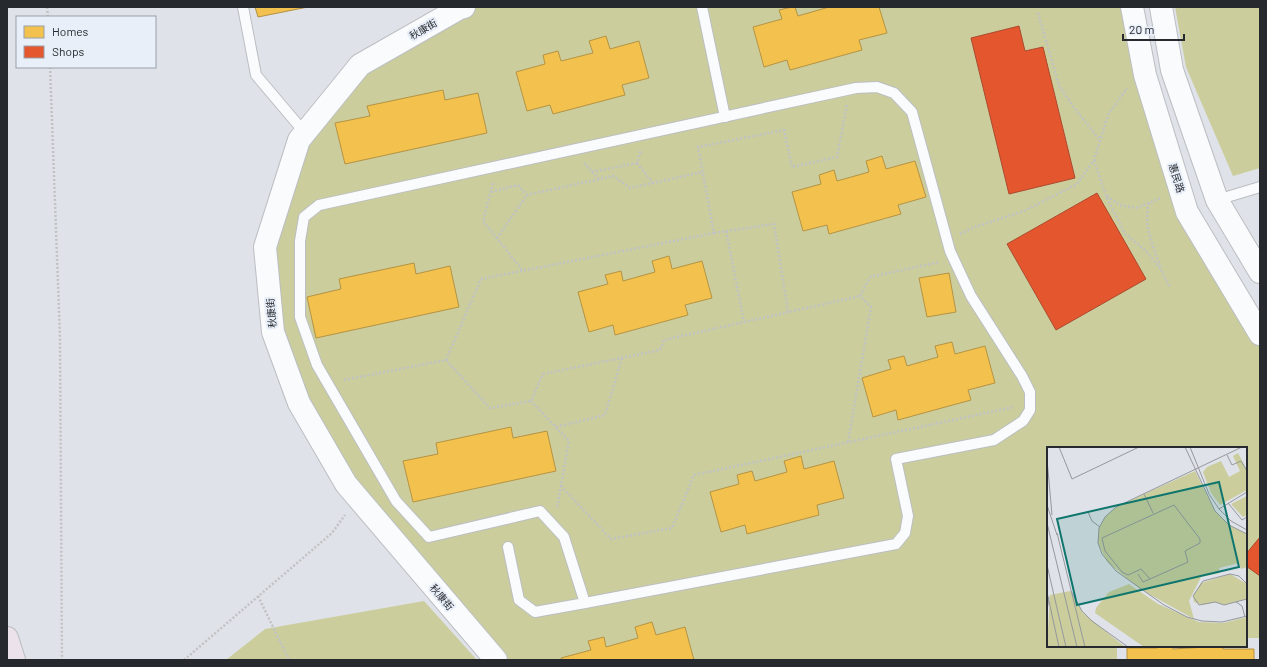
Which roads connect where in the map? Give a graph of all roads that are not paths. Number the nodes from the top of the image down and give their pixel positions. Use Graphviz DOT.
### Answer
graph roads {
  1 [pos="243,7"];
  2 [pos="464,7"];
  3 [pos="702,7"];
  4 [pos="1132,7"];
  5 [pos="1161,7"];
  6 [pos="725,117"];
  7 [pos="305,133"];
  8 [pos="1260,187"];
  9 [pos="1217,200"];
  10 [pos="1260,272"];
  11 [pos="1260,334"];
  12 [pos="508,547"];
  13 [pos="585,603"];
  14 [pos="7,638"];
  15 [pos="14,660"];
  16 [pos="496,660"];
  1 -- 7 [label="lane"];
  2 -- 7 [label="street, 秋康街"];
  3 -- 6 [label="lane"];
  4 -- 11 [label="street, 惠民路"];
  5 -- 9 [label="street"];
  6 -- 13 [label="lane"];
  6 -- 13 [label="lane"];
  7 -- 16 [label="street, 秋康街"];
  8 -- 9 [label="lane"];
  9 -- 10 [label="street"];
  12 -- 13 [label="lane"];
  14 -- 15 [label="highway"];
}
